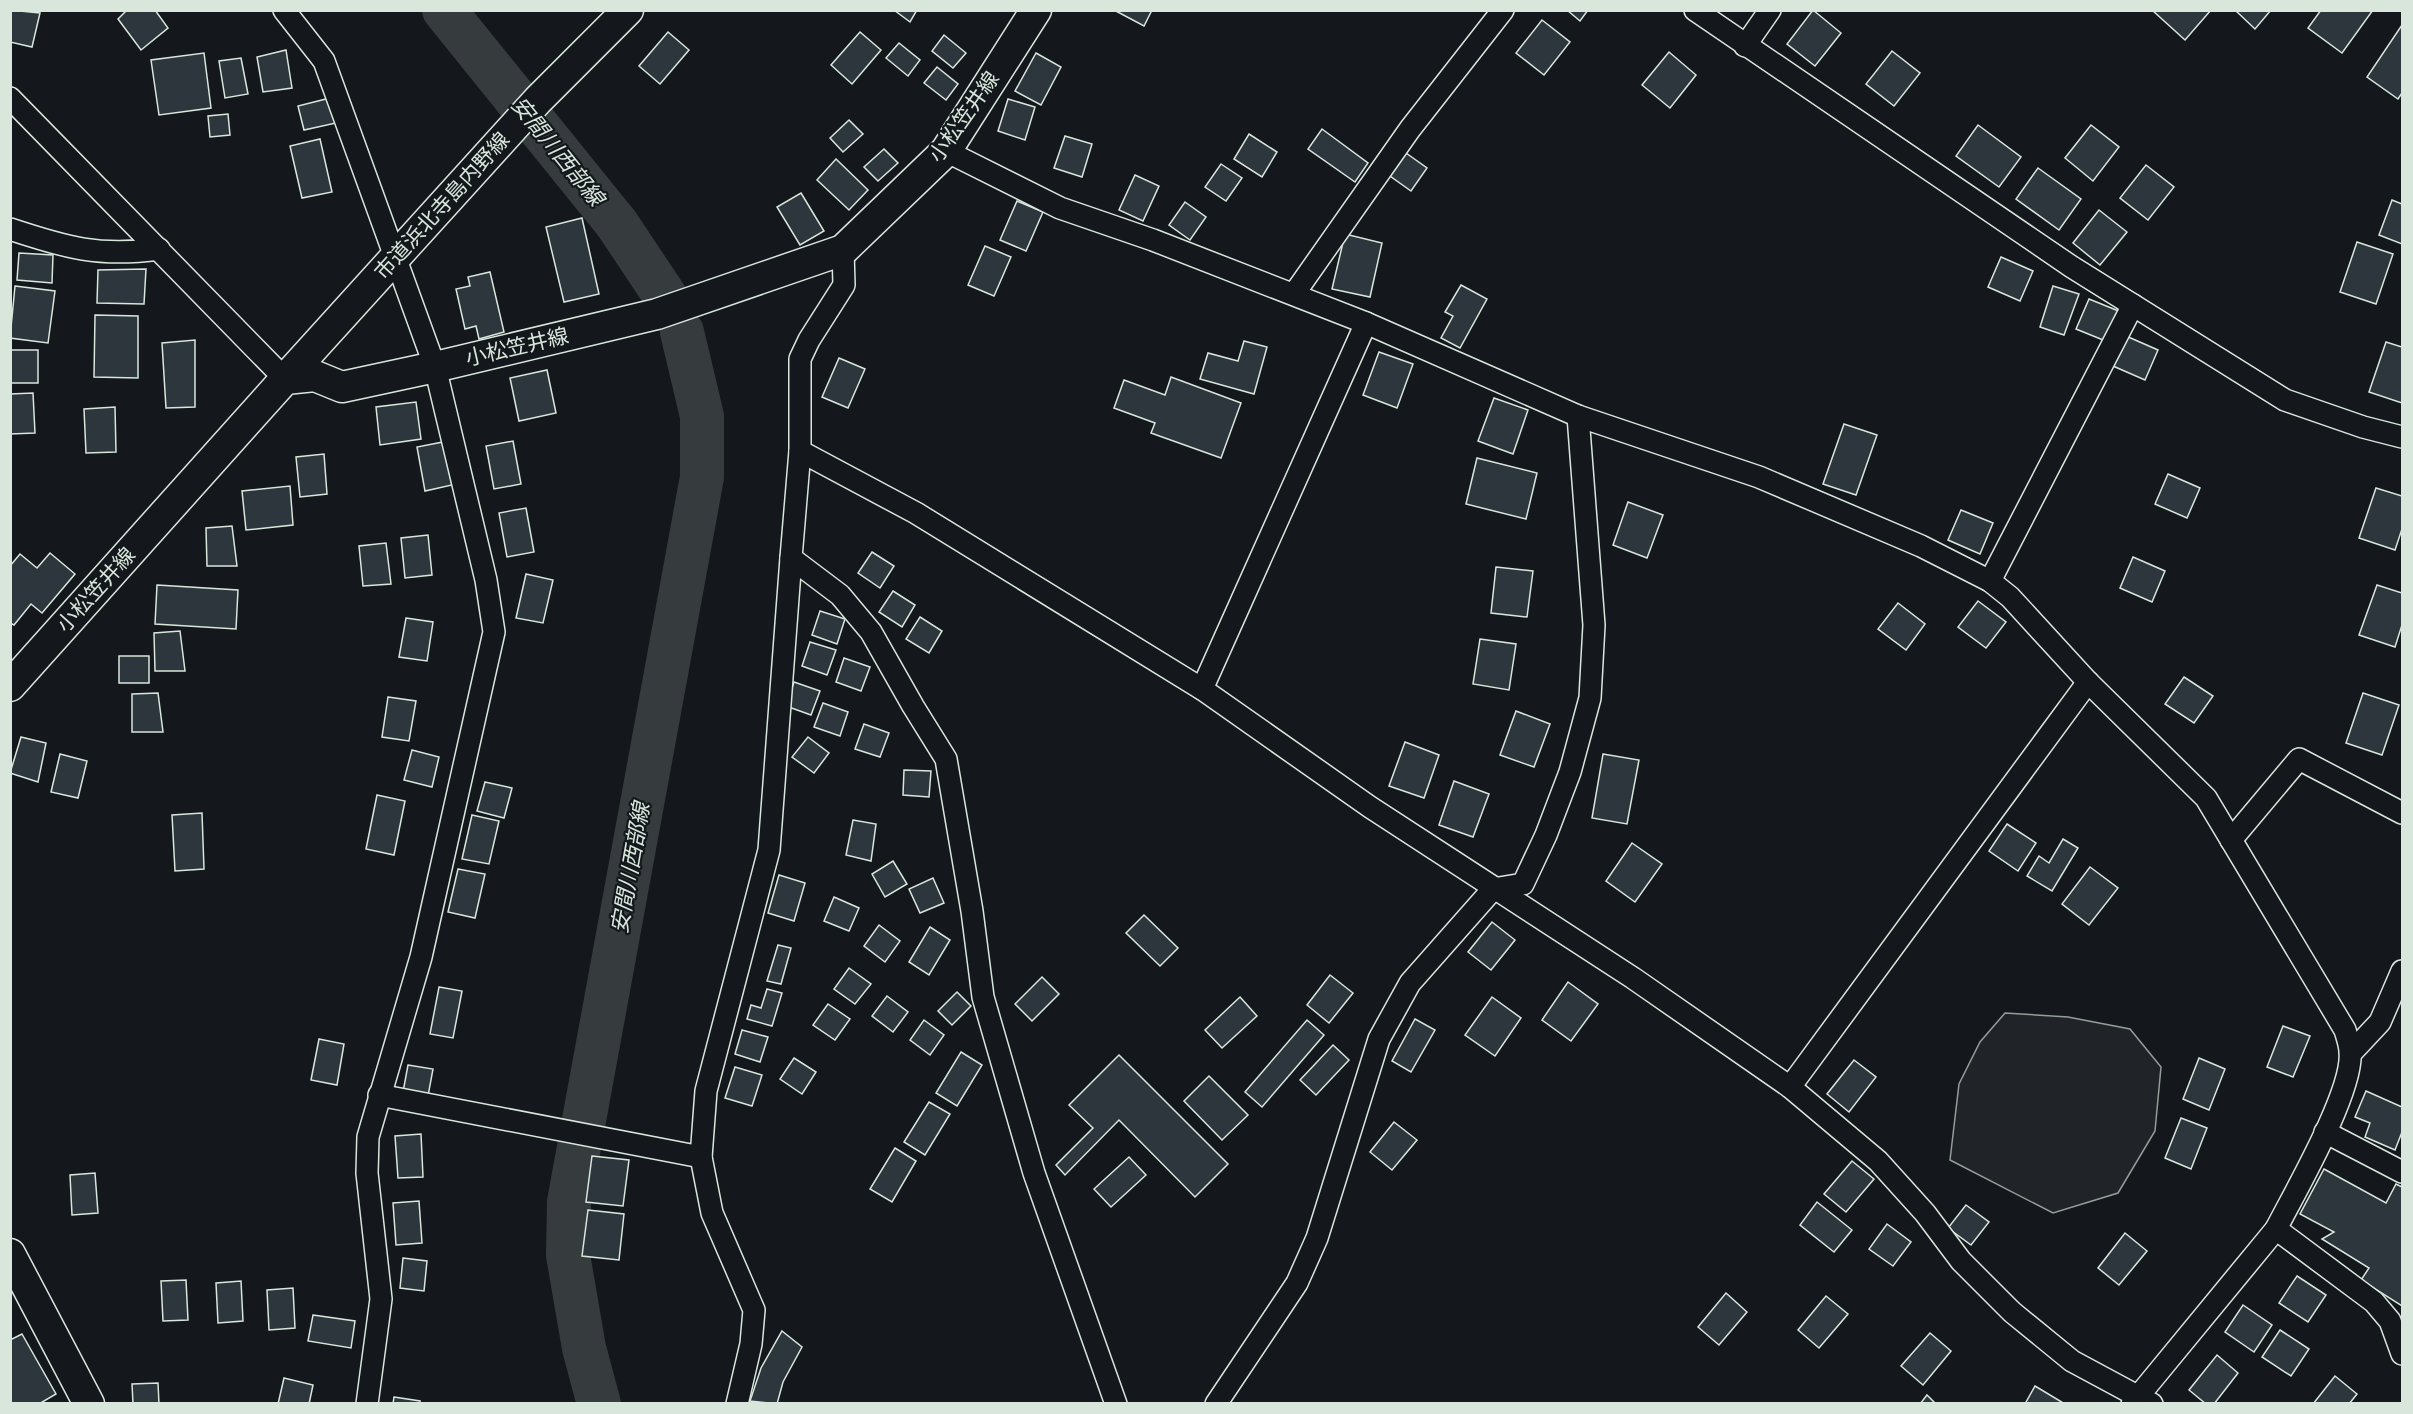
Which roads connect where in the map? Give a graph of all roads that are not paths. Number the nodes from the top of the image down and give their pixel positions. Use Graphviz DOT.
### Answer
graph roads {
  1 [pos="284,10"];
  2 [pos="628,10"];
  3 [pos="1036,10"];
  4 [pos="1503,10"];
  5 [pos="1695,10"];
  6 [pos="1770,10"];
  7 [pos="1745,46"];
  8 [pos="10,98"];
  9 [pos="946,151"];
  10 [pos="10,229"];
  11 [pos="159,249"];
  12 [pos="843,250"];
  13 [pos="394,258"];
  14 [pos="1294,294"];
  15 [pos="2133,305"];
  16 [pos="1366,322"];
  17 [pos="435,367"];
  18 [pos="285,379"];
  19 [pos="1578,416"];
  20 [pos="2403,437"];
  21 [pos="800,451"];
  22 [pos="791,558"];
  23 [pos="1990,581"];
  24 [pos="13,678"];
  25 [pos="2088,682"];
  26 [pos="1202,689"];
  27 [pos="2403,813"];
  28 [pos="2231,840"];
  29 [pos="1493,889"];
  30 [pos="2403,971"];
  31 [pos="2351,1053"];
  32 [pos="1790,1086"];
  33 [pos="379,1095"];
  34 [pos="2325,1132"];
  35 [pos="701,1157"];
  36 [pos="2403,1173"];
  37 [pos="2276,1229"];
  38 [pos="10,1254"];
  39 [pos="2403,1354"];
  40 [pos="2141,1401"];
  41 [pos="89,1404"];
  42 [pos="367,1404"];
  43 [pos="737,1404"];
  44 [pos="1116,1404"];
  45 [pos="1216,1404"];
  1 -- 13 [label="street"];
  2 -- 13 [label="main road, 市道浜北寺島内野線"];
  3 -- 9 [label="main road, 小松笠井線"];
  4 -- 14 [label="street"];
  5 -- 7 [label="street"];
  6 -- 7 [label="street"];
  7 -- 15 [label="street"];
  8 -- 11 [label="street"];
  9 -- 12 [label="main road, 小松笠井線"];
  9 -- 14 [label="street"];
  10 -- 11 [label="street"];
  11 -- 18 [label="street"];
  12 -- 17 [label="main road, 小松笠井線"];
  12 -- 21 [label="street"];
  13 -- 17 [label="street"];
  13 -- 18 [label="main road, 市道浜北寺島内野線"];
  14 -- 16 [label="street"];
  15 -- 20 [label="street"];
  15 -- 23 [label="street"];
  16 -- 19 [label="street"];
  16 -- 26 [label="street"];
  17 -- 18 [label="main road, 小松笠井線"];
  17 -- 33 [label="street"];
  18 -- 24 [label="main road, 小松笠井線"];
  19 -- 23 [label="street"];
  19 -- 29 [label="street"];
  21 -- 22 [label="street"];
  21 -- 26 [label="street"];
  22 -- 35 [label="street"];
  22 -- 44 [label="street"];
  23 -- 25 [label="street"];
  25 -- 28 [label="street"];
  25 -- 32 [label="street"];
  26 -- 29 [label="street"];
  27 -- 28 [label="street"];
  28 -- 31 [label="street"];
  29 -- 32 [label="street"];
  29 -- 45 [label="street"];
  30 -- 31 [label="street"];
  31 -- 34 [label="street"];
  32 -- 40 [label="street"];
  33 -- 35 [label="street"];
  33 -- 42 [label="street"];
  34 -- 36 [label="street"];
  34 -- 37 [label="street"];
  35 -- 43 [label="street"];
  37 -- 39 [label="street"];
  37 -- 40 [label="street"];
  38 -- 41 [label="main road"];
}
